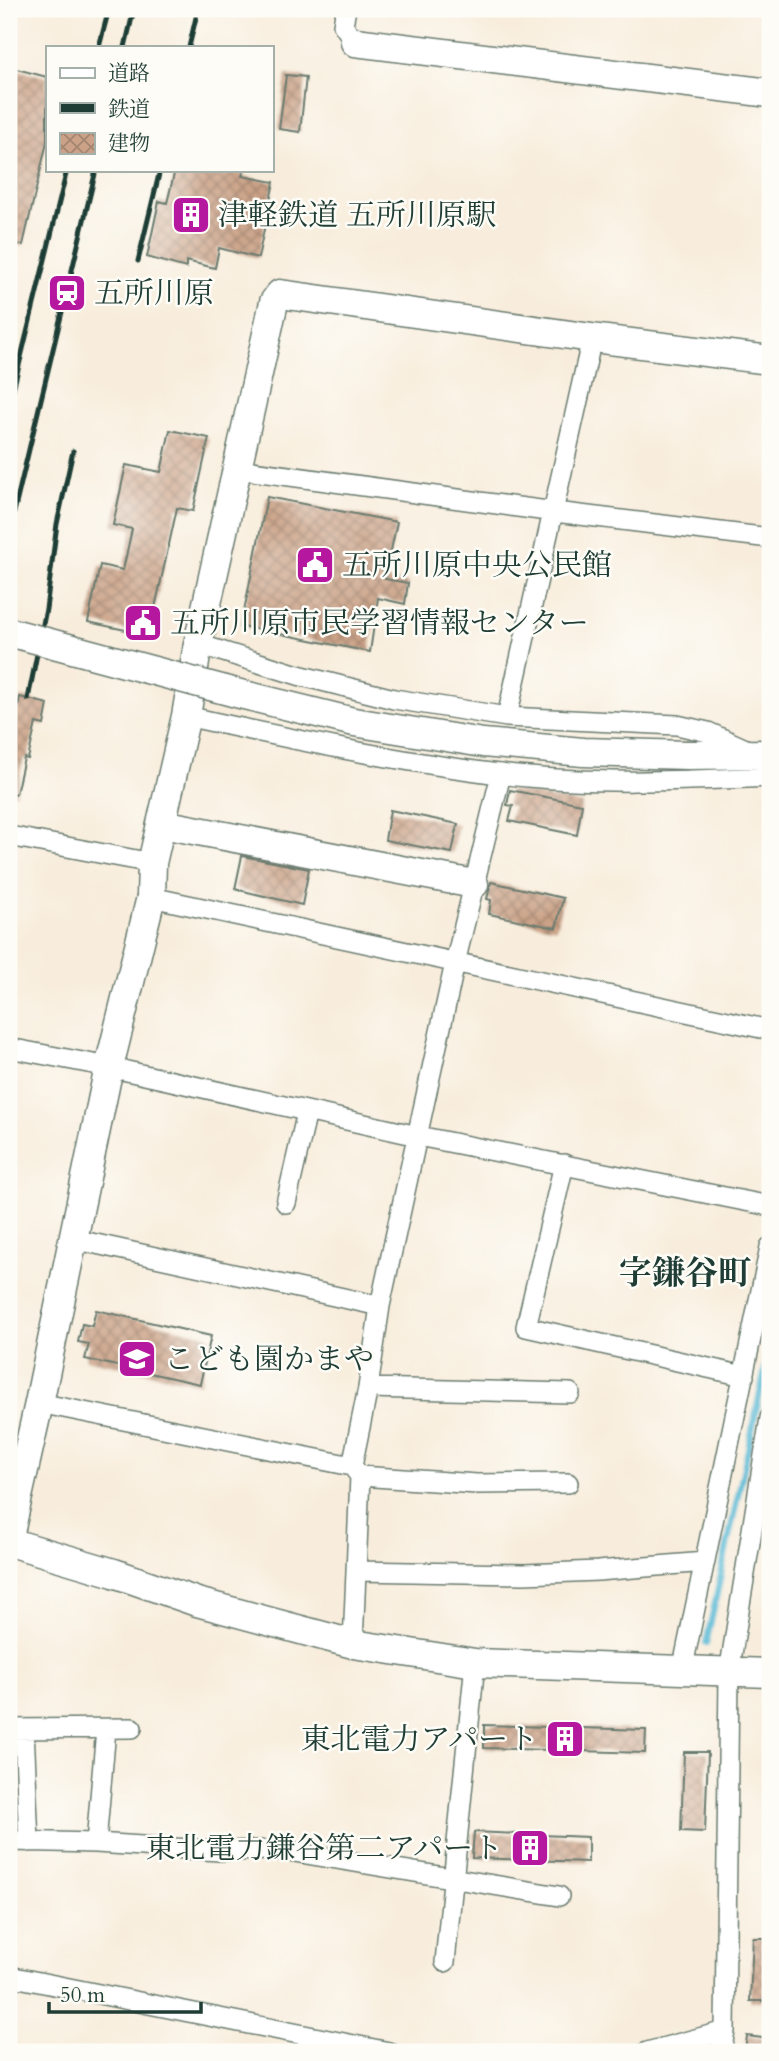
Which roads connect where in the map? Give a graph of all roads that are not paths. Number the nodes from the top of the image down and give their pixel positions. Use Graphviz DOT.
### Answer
graph roads {
  1 [pos="346,9"];
  2 [pos="355,42"];
  3 [pos="770,93"];
  4 [pos="592,338"];
  5 [pos="770,360"];
  6 [pos="237,469"];
  7 [pos="555,512"];
  8 [pos="770,538"];
  9 [pos="9,632"];
  10 [pos="198,645"];
  11 [pos="186,716"];
  12 [pos="507,717"];
  13 [pos="766,762"];
  14 [pos="501,774"];
  15 [pos="162,824"];
  16 [pos="9,836"];
  17 [pos="152,863"];
  18 [pos="474,884"];
  19 [pos="151,897"];
  20 [pos="455,963"];
  21 [pos="770,1030"];
  22 [pos="9,1048"];
  23 [pos="108,1067"];
  24 [pos="307,1111"];
  25 [pos="418,1136"];
  26 [pos="564,1164"];
  27 [pos="286,1203"];
  28 [pos="770,1206"];
  29 [pos="73,1239"];
  30 [pos="770,1247"];
  31 [pos="380,1306"];
  32 [pos="744,1376"];
  33 [pos="368,1388"];
  34 [pos="569,1393"];
  35 [pos="39,1403"];
  36 [pos="770,1418"];
  37 [pos="356,1471"];
  38 [pos="568,1483"];
  39 [pos="9,1540"];
  40 [pos="705,1562"];
  41 [pos="356,1571"];
  42 [pos="353,1644"];
  43 [pos="475,1663"];
  44 [pos="682,1671"];
  45 [pos="729,1673"];
  46 [pos="770,1674"];
  47 [pos="132,1728"];
  48 [pos="16,1729"];
  49 [pos="106,1729"];
  50 [pos="9,1842"];
  51 [pos="29,1842"];
  52 [pos="96,1843"];
  53 [pos="453,1878"];
  54 [pos="559,1896"];
  55 [pos="445,1962"];
  56 [pos="9,1976"];
  57 [pos="725,2031"];
  58 [pos="389,2052"];
  59 [pos="647,2052"];
  60 [pos="721,2052"];
  1 -- 2 [label="street"];
  2 -- 3 [label="street"];
  4 -- 5 [label="street"];
  4 -- 6 [label="street"];
  4 -- 7 [label="street"];
  6 -- 7 [label="street"];
  6 -- 10 [label="street"];
  7 -- 8 [label="street"];
  7 -- 12 [label="street"];
  9 -- 13 [label="street, bridge"];
  10 -- 11 [label="street"];
  10 -- 12 [label="street"];
  11 -- 14 [label="street"];
  11 -- 15 [label="street"];
  12 -- 13 [label="street"];
  13 -- 14 [label="street"];
  14 -- 18 [label="street"];
  15 -- 17 [label="street"];
  15 -- 18 [label="street"];
  16 -- 17 [label="street"];
  17 -- 19 [label="street"];
  18 -- 20 [label="street"];
  19 -- 20 [label="street"];
  19 -- 23 [label="street"];
  20 -- 21 [label="street"];
  20 -- 25 [label="street"];
  22 -- 23 [label="street"];
  23 -- 24 [label="street"];
  23 -- 29 [label="street"];
  24 -- 25 [label="street"];
  24 -- 27 [label="street"];
  25 -- 26 [label="street"];
  25 -- 31 [label="street"];
  26 -- 28 [label="street"];
  26 -- 32 [label="street"];
  29 -- 31 [label="street"];
  29 -- 35 [label="street"];
  30 -- 32 [label="street"];
  31 -- 33 [label="street"];
  32 -- 40 [label="street"];
  33 -- 34 [label="street"];
  33 -- 37 [label="street"];
  35 -- 37 [label="street"];
  35 -- 39 [label="street"];
  36 -- 45 [label="street"];
  37 -- 38 [label="street"];
  37 -- 41 [label="street"];
  39 -- 42 [label="street"];
  40 -- 41 [label="street"];
  40 -- 44 [label="street"];
  41 -- 42 [label="street"];
  42 -- 43 [label="street"];
  43 -- 44 [label="street"];
  43 -- 53 [label="street"];
  44 -- 45 [label="street"];
  45 -- 46 [label="street"];
  45 -- 57 [label="street"];
  47 -- 49 [label="street"];
  48 -- 49 [label="street"];
  48 -- 51 [label="street"];
  49 -- 52 [label="street"];
  50 -- 51 [label="street"];
  51 -- 52 [label="street"];
  52 -- 53 [label="street"];
  53 -- 54 [label="street"];
  53 -- 55 [label="street"];
  56 -- 58 [label="street"];
  57 -- 59 [label="street"];
  57 -- 60 [label="street"];
}
